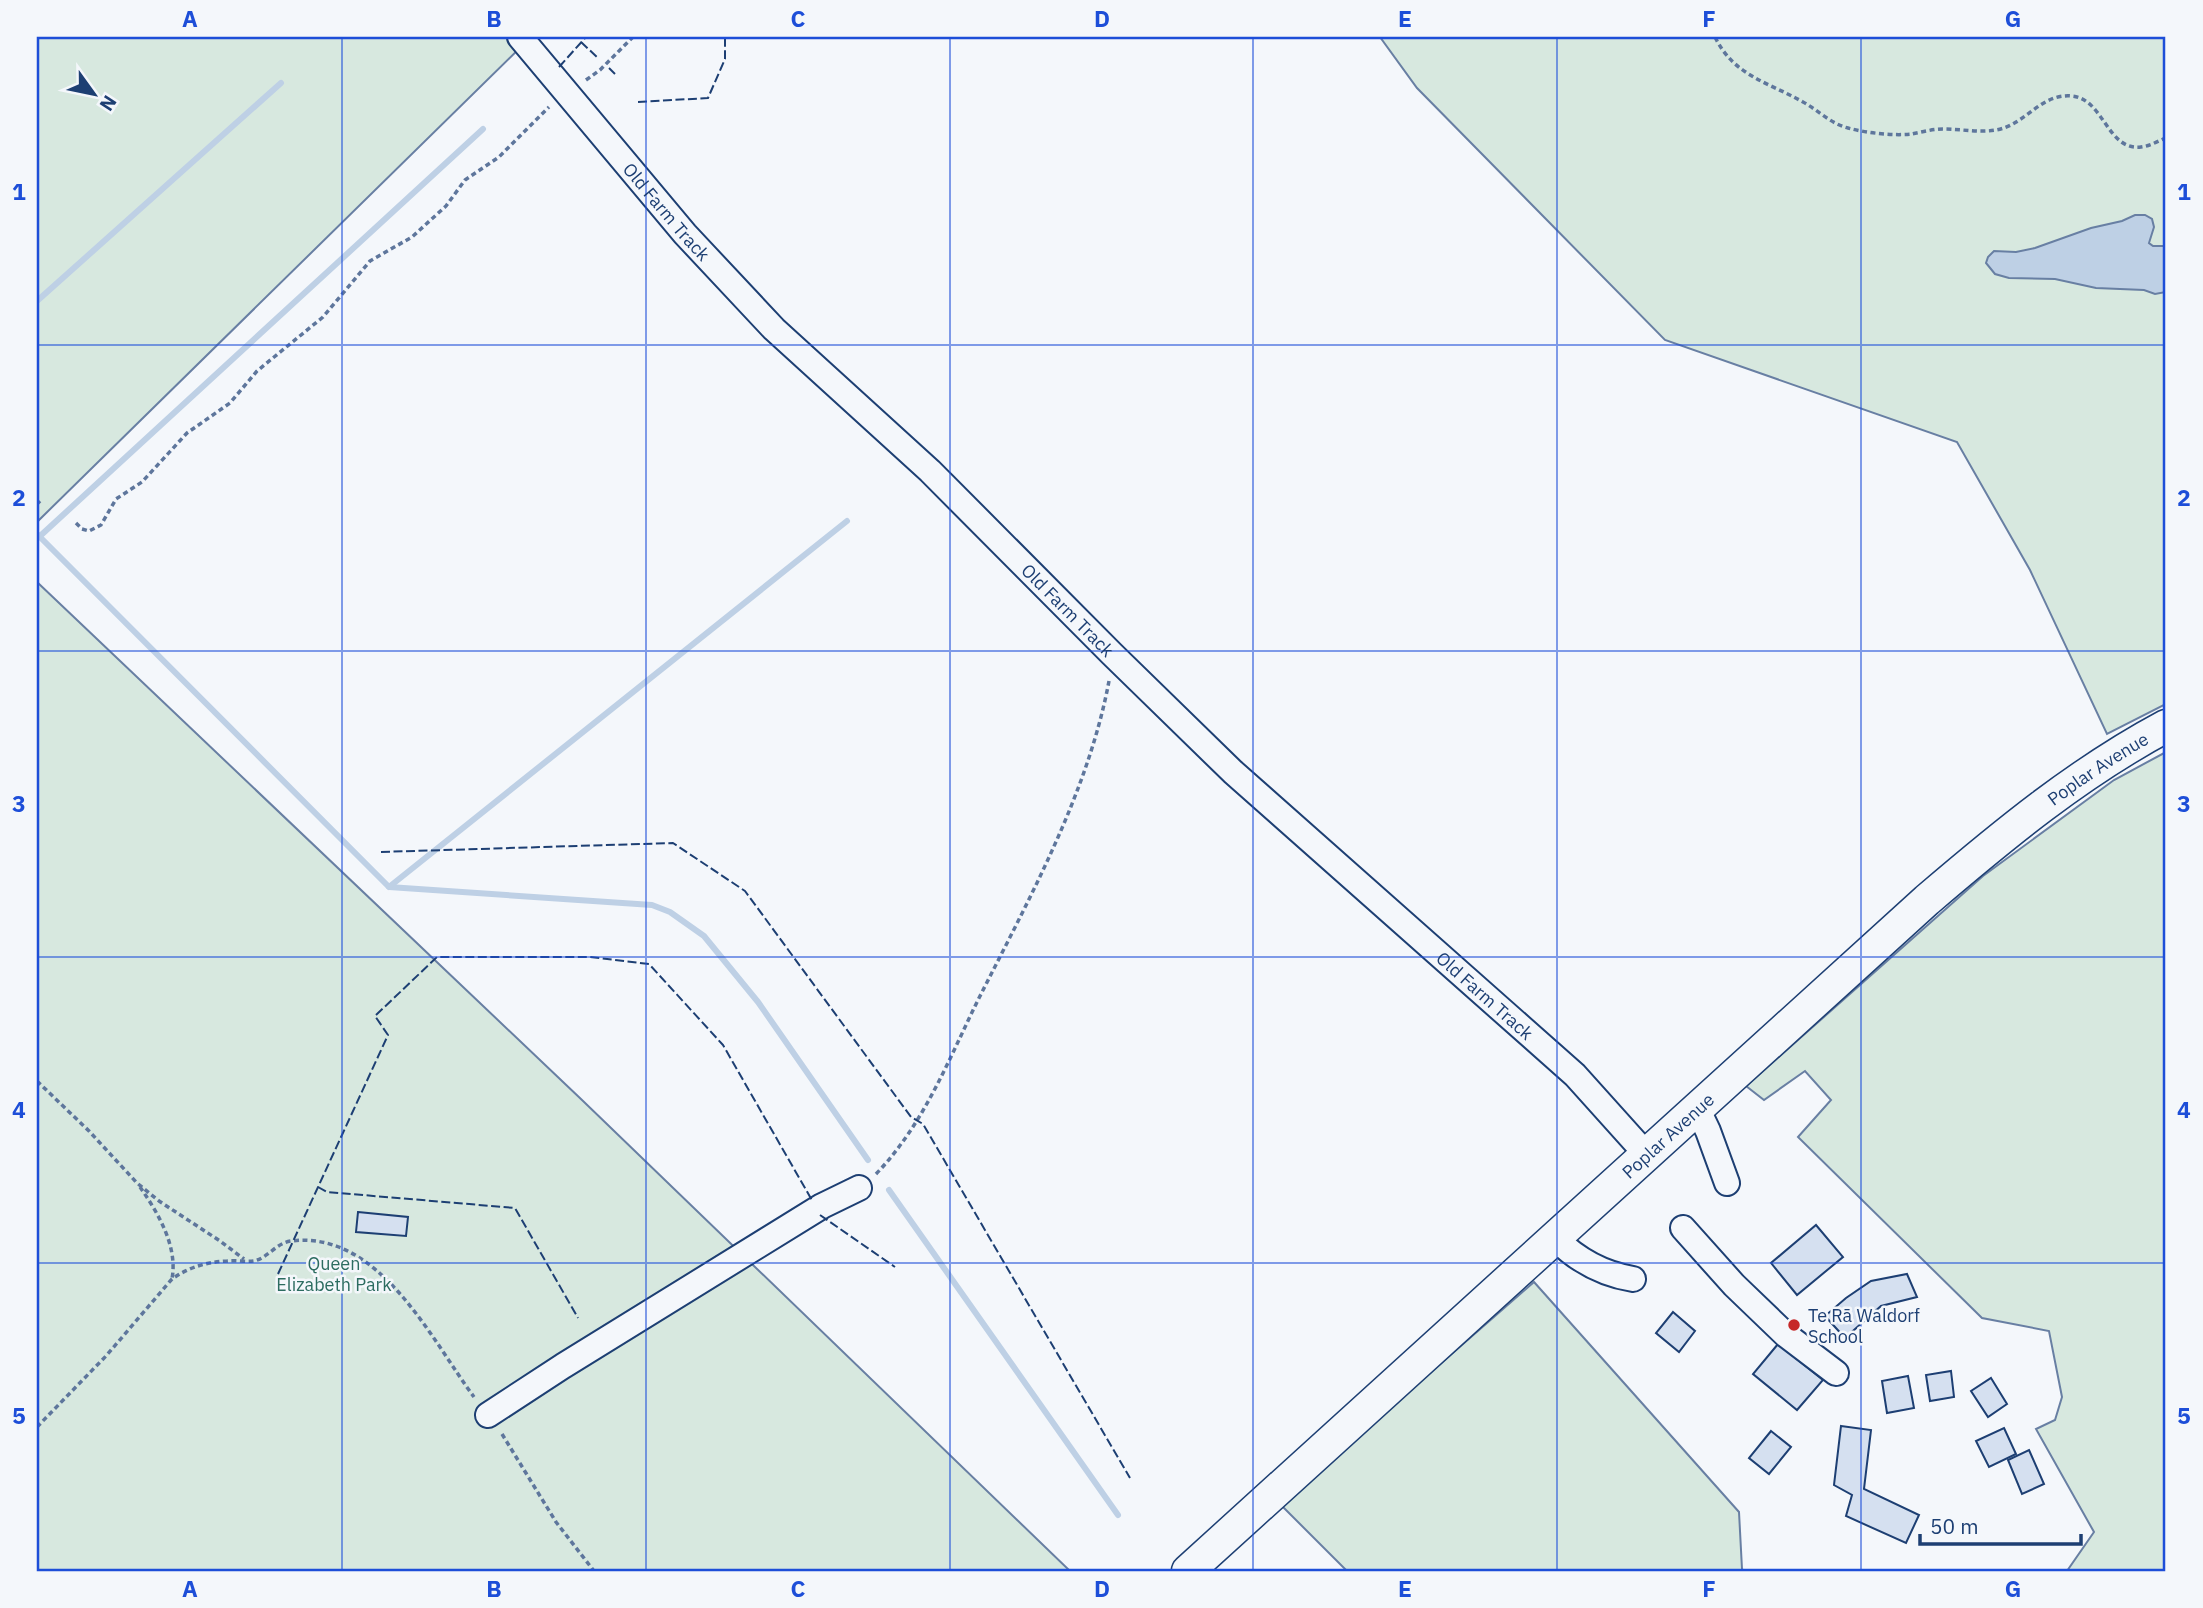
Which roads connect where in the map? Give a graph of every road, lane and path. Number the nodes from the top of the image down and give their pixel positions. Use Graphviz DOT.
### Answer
graph roads {
  1 [pos="520,37"];
  2 [pos="634,37"];
  3 [pos="1715,37"];
  4 [pos="568,94"];
  5 [pos="2166,138"];
  6 [pos="76,523"];
  7 [pos="1112,654"];
  8 [pos="2166,726"];
  9 [pos="37,1082"];
  10 [pos="1697,1108"];
  11 [pos="1646,1154"];
  12 [pos="137,1183"];
  13 [pos="1727,1183"];
  14 [pos="859,1188"];
  15 [pos="1683,1228"];
  16 [pos="1555,1238"];
  17 [pos="246,1260"];
  18 [pos="172,1279"];
  19 [pos="1633,1279"];
  20 [pos="395,1286"];
  21 [pos="1836,1373"];
  22 [pos="488,1415"];
  23 [pos="37,1427"];
  24 [pos="1188,1571"];
  1 -- 4 [label="street, Old Farm Track"];
  2 -- 4 [label="path"];
  3 -- 5 [label="path"];
  4 -- 6 [label="path"];
  4 -- 7 [label="street, Old Farm Track"];
  7 -- 11 [label="street, Old Farm Track"];
  7 -- 14 [label="path"];
  8 -- 10 [label="main road, Poplar Avenue"];
  9 -- 12 [label="path"];
  10 -- 11 [label="main road, Poplar Avenue"];
  10 -- 13 [label="street"];
  11 -- 16 [label="main road, Poplar Avenue"];
  12 -- 17 [label="path"];
  12 -- 18 [label="path"];
  14 -- 22 [label="street"];
  15 -- 21 [label="street"];
  16 -- 19 [label="street"];
  16 -- 24 [label="main road, Poplar Avenue"];
  17 -- 18 [label="path"];
  17 -- 20 [label="path"];
  18 -- 23 [label="path"];
}
